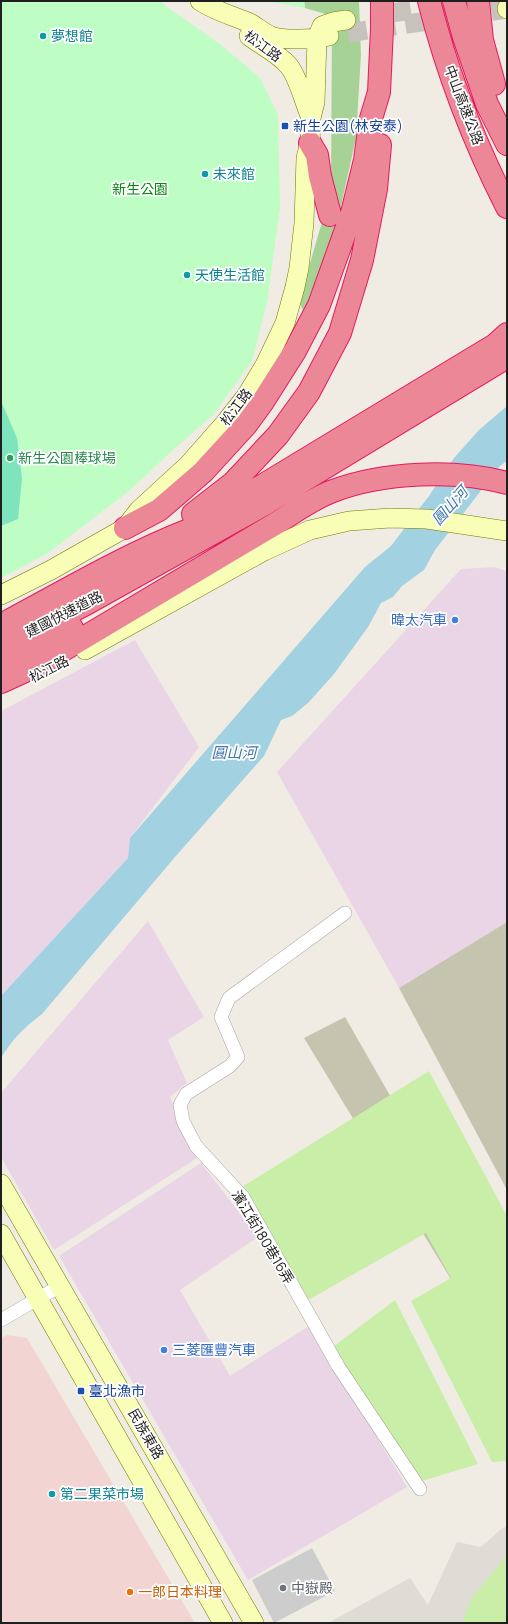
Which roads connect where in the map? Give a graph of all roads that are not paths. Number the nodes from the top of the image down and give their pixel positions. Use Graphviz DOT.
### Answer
graph roads {
  1 [pos="382,1"];
  2 [pos="429,1"];
  3 [pos="454,1"];
  4 [pos="478,1"];
  5 [pos="205,4"];
  6 [pos="347,26"];
  7 [pos="317,38"];
  8 [pos="379,92"];
  9 [pos="311,118"];
  10 [pos="310,143"];
  11 [pos="507,144"];
  12 [pos="507,206"];
  13 [pos="330,215"];
  14 [pos="324,318"];
  15 [pos="507,334"];
  16 [pos="507,357"];
  17 [pos="507,483"];
  18 [pos="263,505"];
  19 [pos="280,521"];
  20 [pos="125,528"];
  21 [pos="502,530"];
  22 [pos="158,543"];
  23 [pos="122,572"];
  24 [pos="1,595"];
  25 [pos="1,625"];
  26 [pos="106,637"];
  27 [pos="1,647"];
  28 [pos="1,663"];
  29 [pos="1,682"];
  30 [pos="1,693"];
  31 [pos="345,913"];
  32 [pos="2,1188"];
  33 [pos="1,1234"];
  34 [pos="60,1286"];
  35 [pos="38,1298"];
  36 [pos="1,1320"];
  37 [pos="420,1489"];
  38 [pos="223,1623"];
  39 [pos="254,1623"];
  1 -- 8 [label="highway"];
  2 -- 12 [label="highway, 中山高速公路"];
  3 -- 11 [label="highway, 中山高速公路"];
  4 -- 11 [label="highway"];
  5 -- 7 [label="main road"];
  5 -- 9 [label="main road, 松江路"];
  6 -- 7 [label="main road"];
  7 -- 9 [label="main road, 松江路"];
  8 -- 20 [label="highway"];
  8 -- 22 [label="highway"];
  9 -- 10 [label="main road, 松江路"];
  10 -- 13 [label="highway"];
  10 -- 20 [label="main road, 松江路"];
  14 -- 23 [label="highway"];
  15 -- 22 [label="highway"];
  16 -- 18 [label="highway"];
  17 -- 19 [label="highway"];
  18 -- 23 [label="highway"];
  18 -- 28 [label="highway"];
  19 -- 26 [label="highway"];
  19 -- 29 [label="highway"];
  20 -- 24 [label="main road, 松江路"];
  21 -- 26 [label="main road, 松江路"];
  22 -- 23 [label="highway"];
  23 -- 25 [label="highway, 建國快速道路"];
  23 -- 27 [label="highway, 建國快速道路"];
  26 -- 30 [label="main road, 松江路"];
  31 -- 37 [label="street, 濱江街180巷16弄"];
  32 -- 34 [label="main road, 民族東路"];
  33 -- 35 [label="main road, 民族東路"];
  34 -- 35 [label="street"];
  34 -- 39 [label="main road, 民族東路"];
  35 -- 36 [label="street"];
  35 -- 38 [label="main road, 民族東路"];
}
